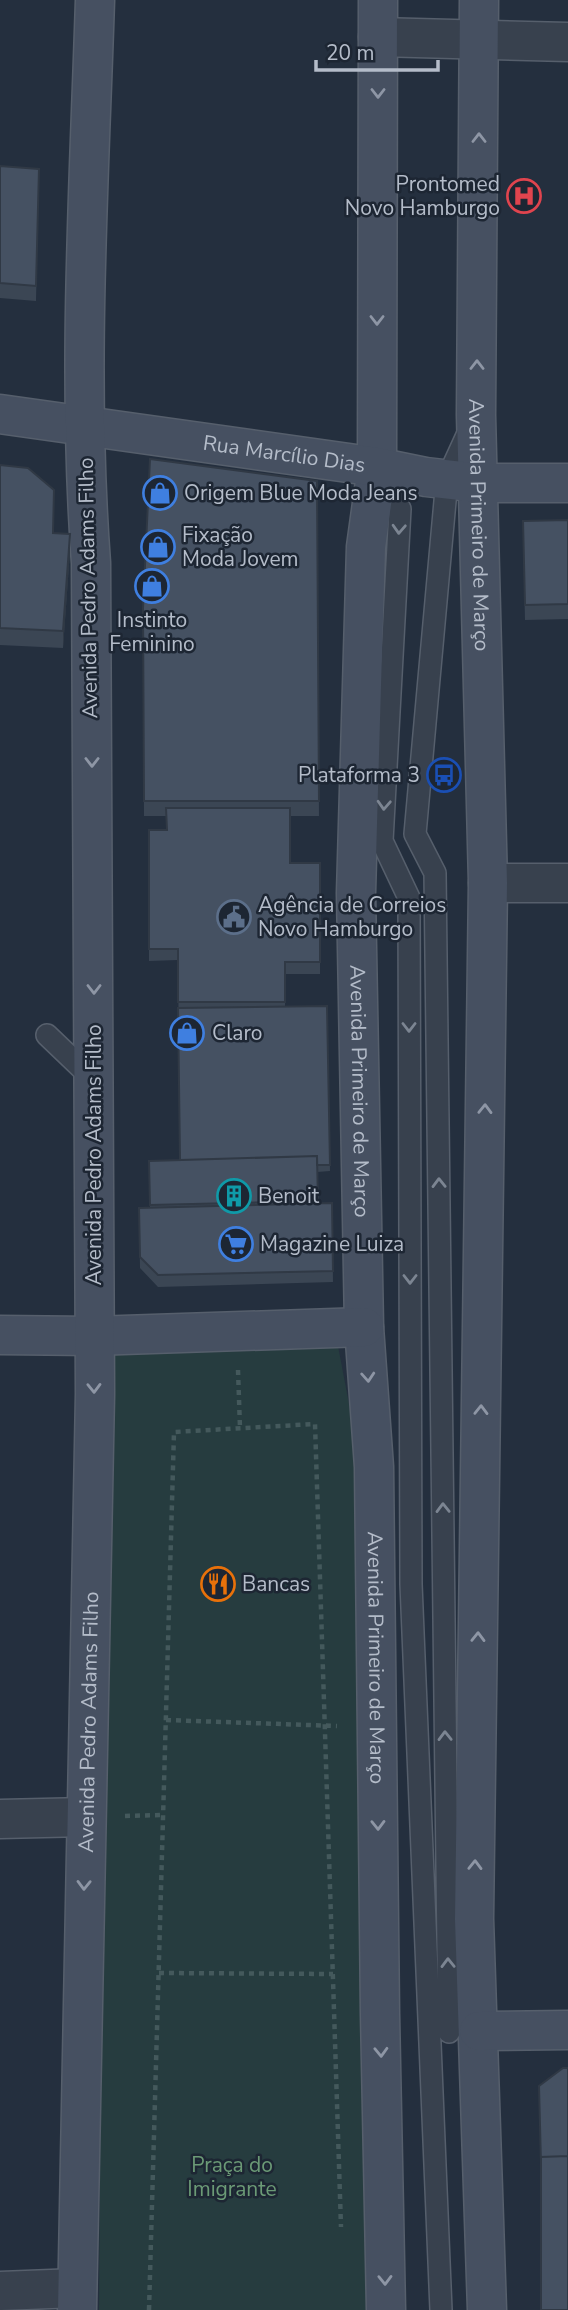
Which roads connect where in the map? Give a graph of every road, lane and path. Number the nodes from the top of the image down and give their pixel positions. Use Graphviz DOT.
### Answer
graph roads {
  1 [pos="95,0"];
  2 [pos="377,0"];
  3 [pos="479,0"];
  4 [pos="378,37"];
  5 [pos="479,40"];
  6 [pos="568,42"];
  7 [pos="0,414"];
  8 [pos="84,424"];
  9 [pos="377,467"];
  10 [pos="463,481"];
  11 [pos="568,483"];
  12 [pos="488,883"];
  13 [pos="568,883"];
  14 [pos="47,1035"];
  15 [pos="94,1080"];
  16 [pos="364,1327"];
  17 [pos="236,1332"];
  18 [pos="0,1335"];
  19 [pos="93,1336"];
  20 [pos="240,1428"];
  21 [pos="375,1520"];
  22 [pos="411,1584"];
  23 [pos="166,1720"];
  24 [pos="324,1726"];
  25 [pos="377,1726"];
  26 [pos="86,1817"];
  27 [pos="0,1819"];
  28 [pos="159,1973"];
  29 [pos="332,1974"];
  30 [pos="568,2030"];
  31 [pos="464,2031"];
  32 [pos="429,2037"];
  33 [pos="341,2229"];
  34 [pos="0,2291"];
  35 [pos="77,2299"];
  36 [pos="149,2310"];
  37 [pos="386,2310"];
  38 [pos="441,2310"];
  39 [pos="487,2310"];
  1 -- 8 [label="street, Avenida Pedro Adams Filho"];
  2 -- 4 [label="street, Avenida Primeiro de Março"];
  3 -- 5 [label="street, Avenida Primeiro de Março"];
  4 -- 5 [label="street"];
  4 -- 9 [label="street, Avenida Primeiro de Março, one-way"];
  5 -- 6 [label="street"];
  10 -- 5 [label="street, Avenida Primeiro de Março, one-way"];
  7 -- 8 [label="street, Rua Marcílio Dias"];
  8 -- 9 [label="street, Rua Marcílio Dias"];
  8 -- 15 [label="street, Avenida Pedro Adams Filho, one-way"];
  9 -- 10 [label="street, Rua Marcílio Dias"];
  9 -- 16 [label="street, Avenida Primeiro de Março"];
  9 -- 22 [label="lane, one-way"];
  10 -- 11 [label="street, Rua Marcílio Dias"];
  10 -- 12 [label="street, Avenida Primeiro de Março"];
  31 -- 10 [label="lane, Avenida Primeiro de Março, one-way"];
  12 -- 13 [label="street"];
  31 -- 12 [label="street, Avenida Primeiro de Março, one-way"];
  14 -- 15 [label="lane"];
  15 -- 19 [label="street, Avenida Pedro Adams Filho"];
  16 -- 17 [label="street"];
  16 -- 21 [label="street, Avenida Primeiro de Março, one-way"];
  17 -- 19 [label="street"];
  17 -- 20 [label="path"];
  18 -- 19 [label="street"];
  19 -- 26 [label="street, Avenida Pedro Adams Filho, one-way"];
  20 -- 23 [label="path"];
  20 -- 24 [label="path"];
  21 -- 22 [label="lane"];
  21 -- 25 [label="street, Avenida Primeiro de Março"];
  22 -- 32 [label="lane"];
  23 -- 24 [label="path"];
  23 -- 28 [label="path"];
  24 -- 25 [label="path"];
  24 -- 29 [label="path"];
  25 -- 37 [label="street, Avenida Primeiro de Março, one-way"];
  26 -- 27 [label="street"];
  26 -- 35 [label="street, Avenida Pedro Adams Filho, one-way"];
  28 -- 29 [label="path"];
  28 -- 36 [label="path"];
  29 -- 33 [label="path"];
  30 -- 31 [label="street"];
  31 -- 32 [label="lane"];
  31 -- 39 [label="street, Avenida Primeiro de Março"];
  32 -- 38 [label="lane"];
  34 -- 35 [label="street"];
}
